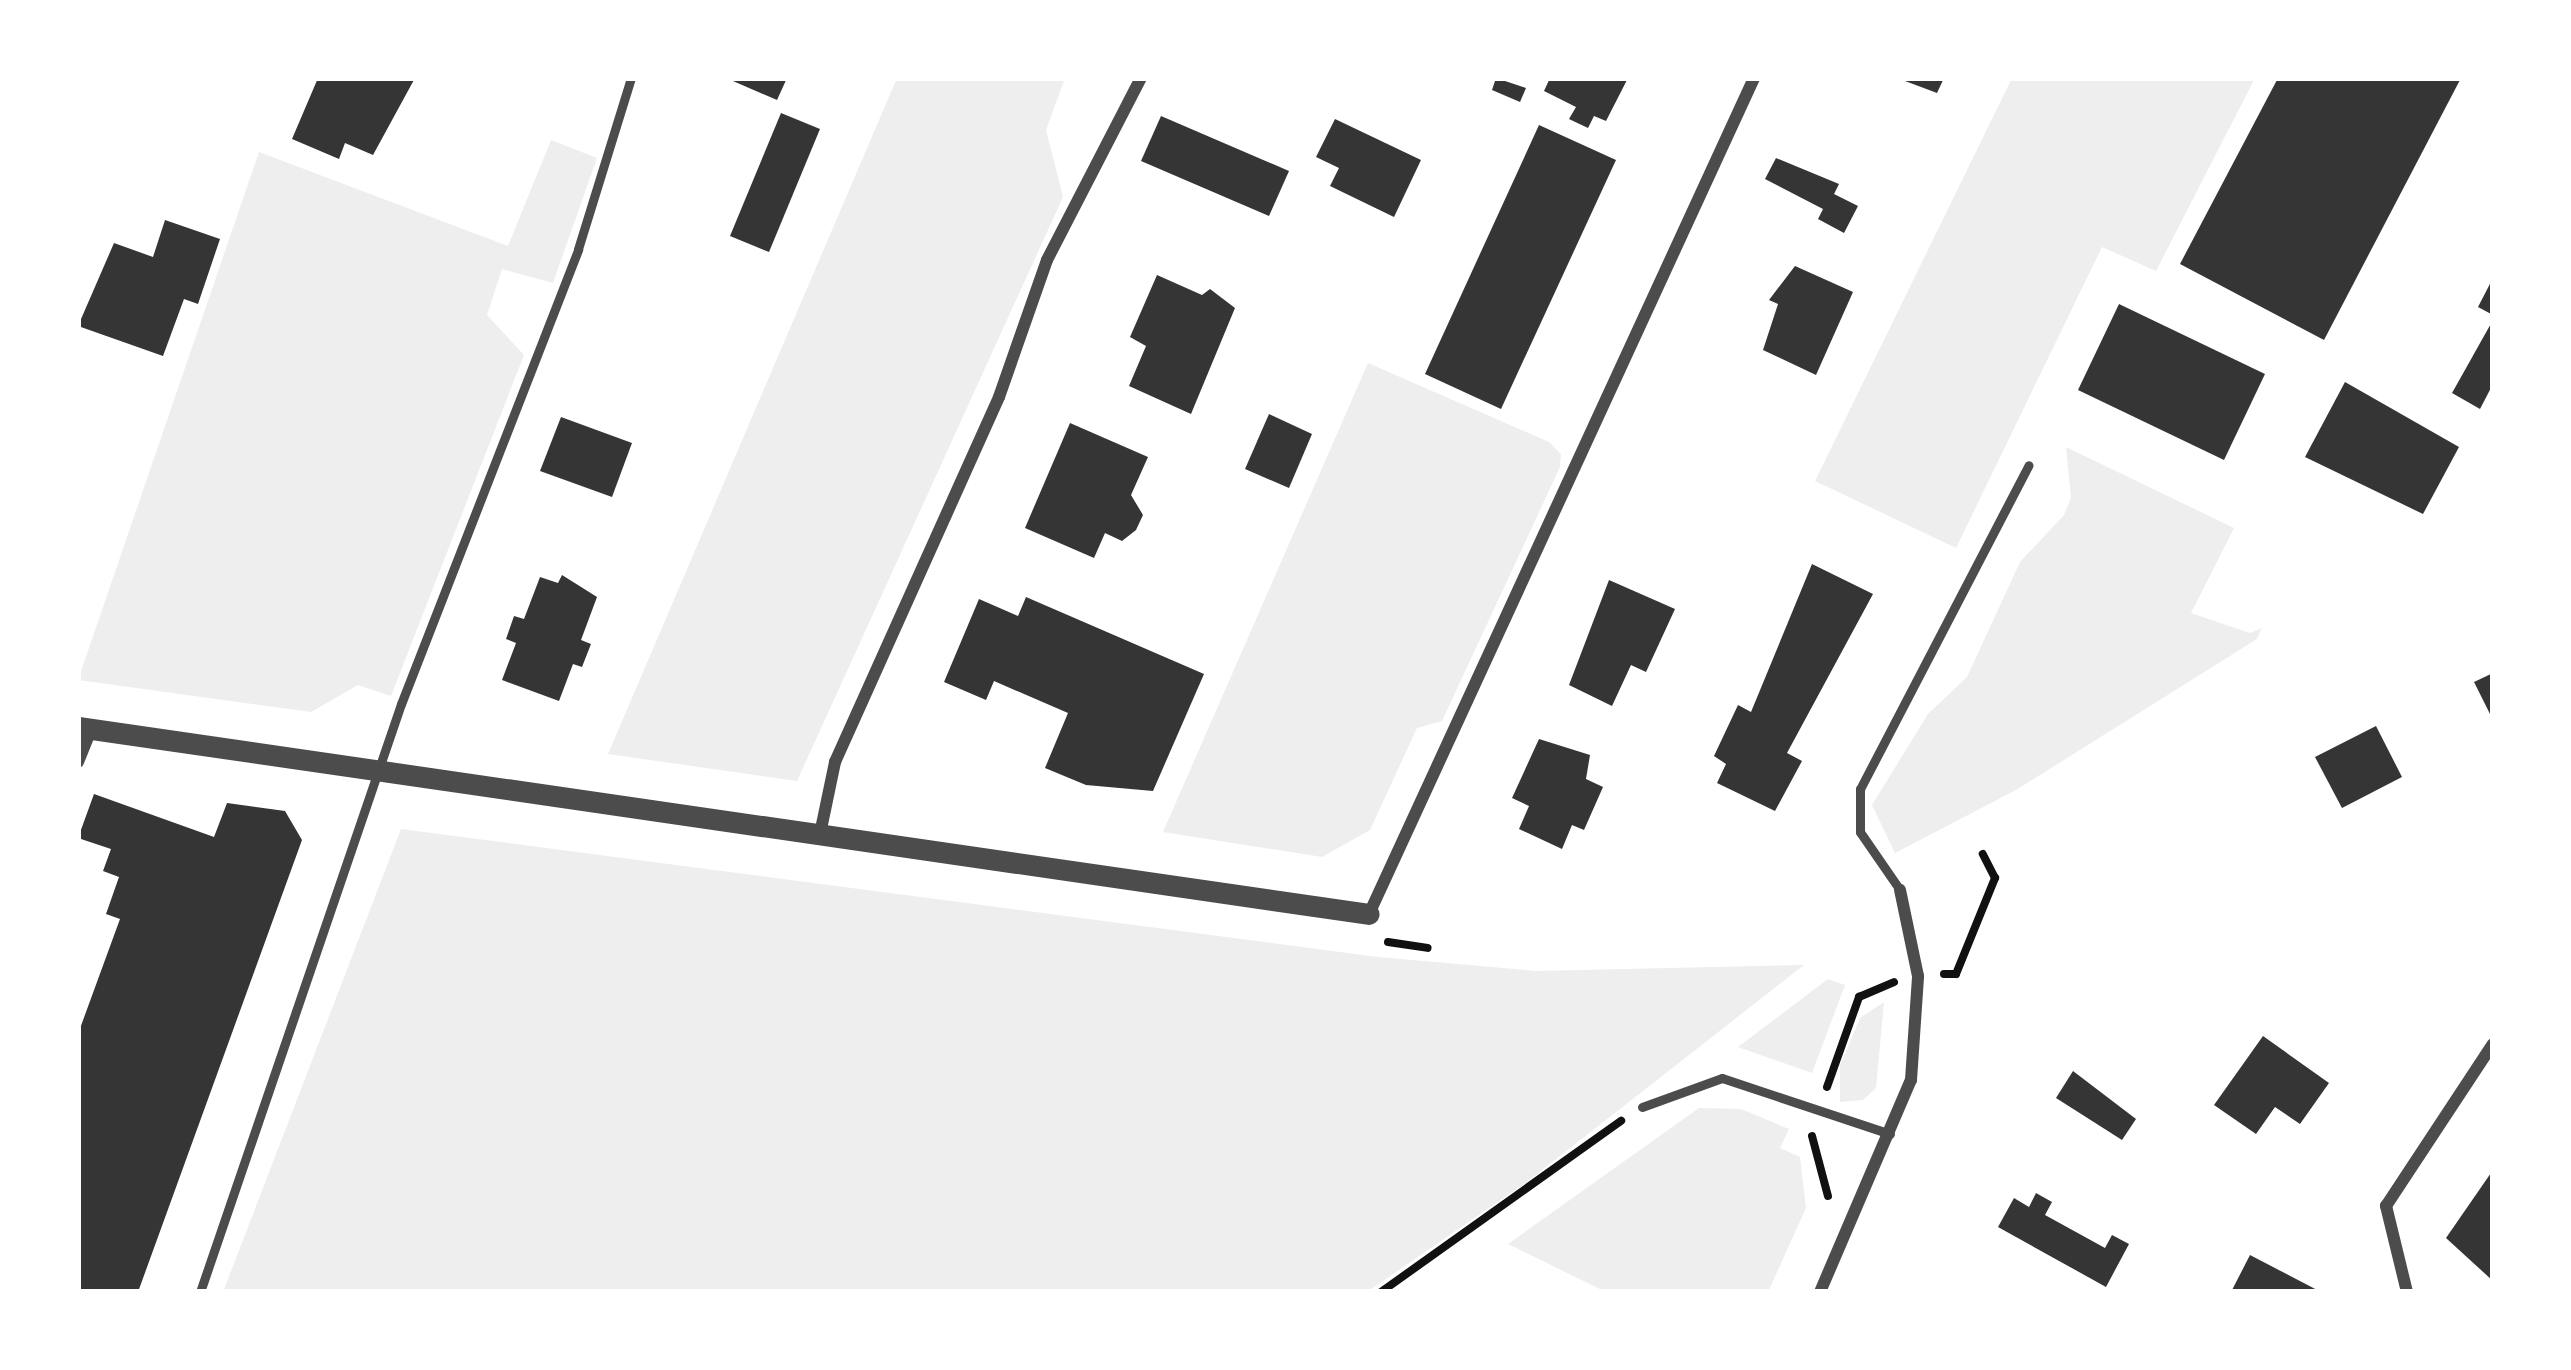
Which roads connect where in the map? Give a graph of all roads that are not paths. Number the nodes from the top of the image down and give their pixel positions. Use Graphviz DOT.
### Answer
graph roads {
  1 [pos="632,78"];
  2 [pos="1141,78"];
  3 [pos="1754,78"];
  4 [pos="2029,465"];
  5 [pos="84,728"];
  6 [pos="78,763"];
  7 [pos="382,771"];
  8 [pos="820,834"];
  9 [pos="1900,890"];
  10 [pos="1369,914"];
  11 [pos="2493,1044"];
  12 [pos="1642,1107"];
  13 [pos="1890,1134"];
  14 [pos="200,1292"];
  15 [pos="1820,1292"];
  16 [pos="2407,1292"];
  1 -- 7 [label="lane"];
  2 -- 8 [label="street"];
  3 -- 10 [label="street"];
  4 -- 9 [label="lane"];
  5 -- 6 [label="street"];
  5 -- 7 [label="street"];
  7 -- 8 [label="street"];
  7 -- 14 [label="lane"];
  8 -- 10 [label="street"];
  9 -- 13 [label="street"];
  11 -- 16 [label="street"];
  12 -- 13 [label="lane"];
  13 -- 15 [label="street"];
}
